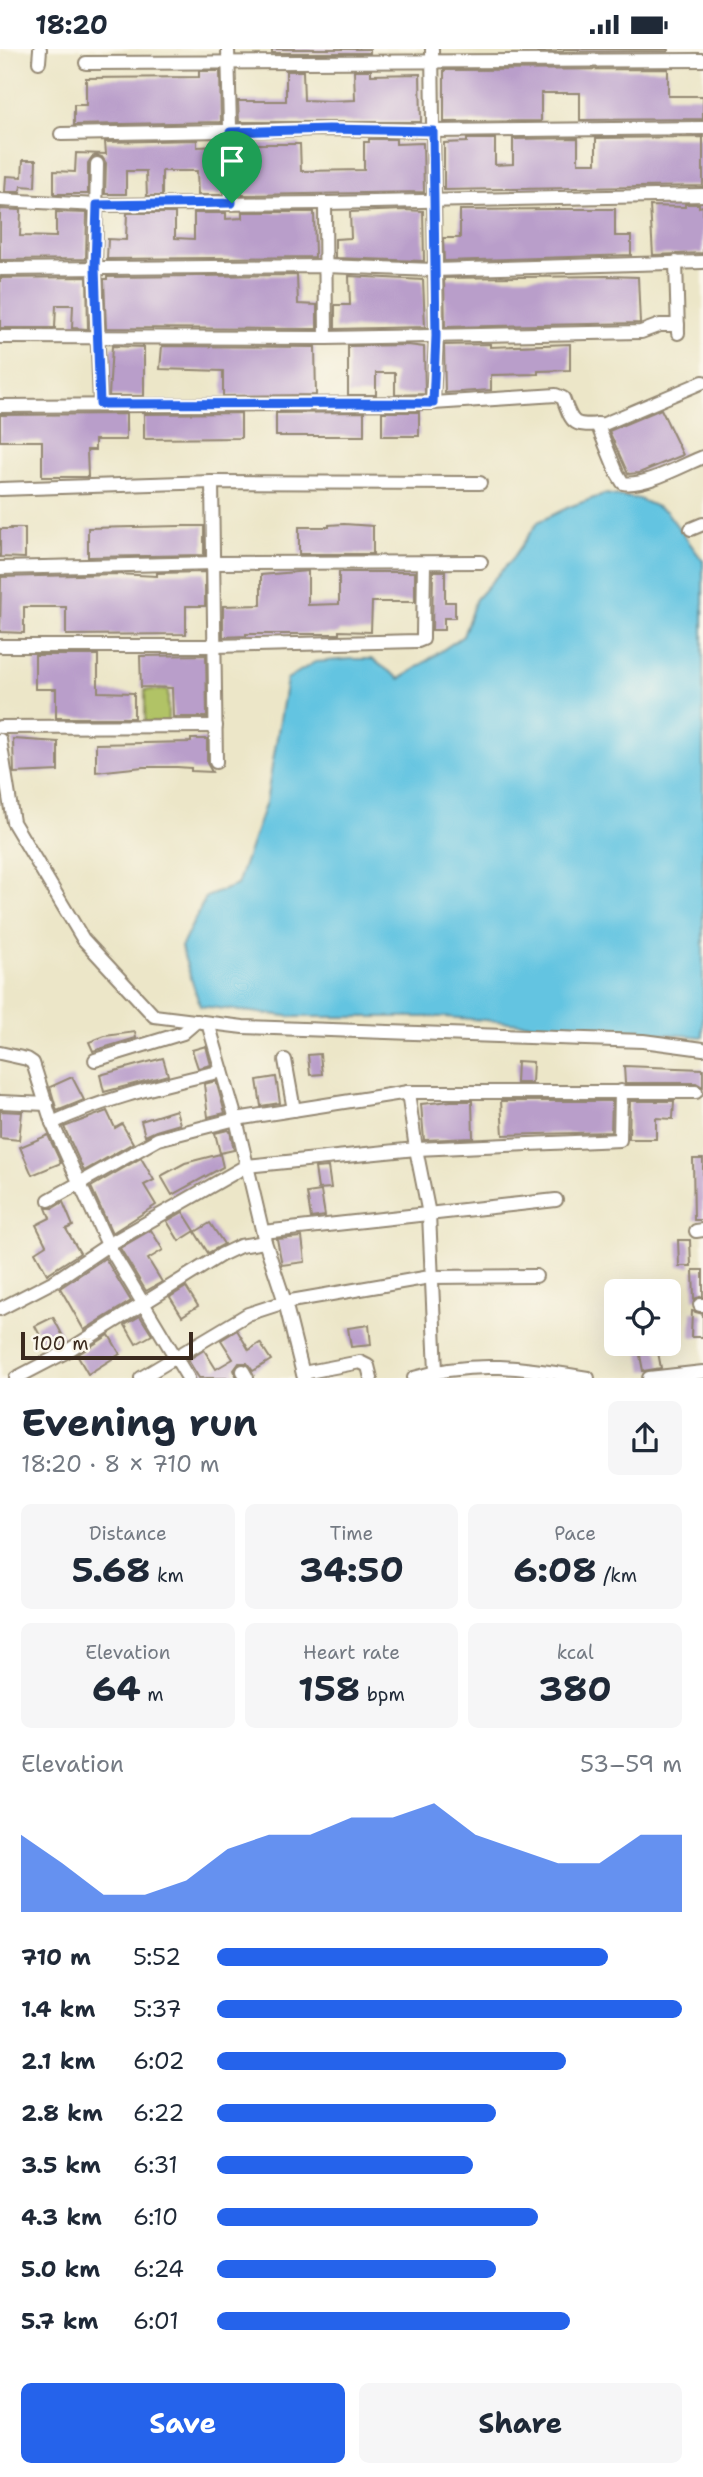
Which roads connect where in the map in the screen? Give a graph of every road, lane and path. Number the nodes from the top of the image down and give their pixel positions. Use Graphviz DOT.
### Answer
graph roads {
  1 [pos="228,55"];
  2 [pos="432,55"];
  3 [pos="703,60"];
  4 [pos="86,63"];
  5 [pos="703,128"];
  6 [pos="433,131"];
  7 [pos="230,132"];
  8 [pos="61,134"];
  9 [pos="97,164"];
  10 [pos="703,195"];
  11 [pos="0,199"];
  12 [pos="433,200"];
  13 [pos="232,203"];
  14 [pos="325,203"];
  15 [pos="97,205"];
  16 [pos="676,262"];
  17 [pos="703,262"];
  18 [pos="325,267"];
  19 [pos="95,268"];
  20 [pos="0,269"];
  21 [pos="434,269"];
  22 [pos="97,335"];
  23 [pos="436,336"];
  24 [pos="0,337"];
  25 [pos="326,338"];
  26 [pos="703,382"];
  27 [pos="433,403"];
  28 [pos="100,404"];
  29 [pos="0,406"];
  30 [pos="597,424"];
  31 [pos="703,457"];
  32 [pos="212,482"];
  33 [pos="480,483"];
  34 [pos="0,489"];
  35 [pos="481,562"];
  36 [pos="215,563"];
  37 [pos="424,563"];
  38 [pos="0,568"];
  39 [pos="0,646"];
  40 [pos="215,646"];
  41 [pos="216,726"];
  42 [pos="0,727"];
  43 [pos="0,740"];
  44 [pos="216,762"];
  45 [pos="6,821"];
  46 [pos="202,1022"];
  47 [pos="703,1049"];
  48 [pos="0,1053"];
  49 [pos="95,1060"];
  50 [pos="285,1061"];
  51 [pos="222,1071"];
  52 [pos="621,1091"];
  53 [pos="408,1092"];
  54 [pos="696,1092"];
  55 [pos="0,1102"];
  56 [pos="47,1104"];
  57 [pos="294,1110"];
  58 [pos="236,1119"];
  59 [pos="52,1123"];
  60 [pos="416,1149"];
  61 [pos="246,1166"];
  62 [pos="78,1182"];
  63 [pos="48,1200"];
  64 [pos="556,1200"];
  65 [pos="429,1214"];
  66 [pos="264,1237"];
  67 [pos="108,1245"];
  68 [pos="536,1276"];
  69 [pos="430,1277"];
  70 [pos="285,1302"];
  71 [pos="144,1303"];
  72 [pos="0,1309"];
  73 [pos="177,1358"];
  74 [pos="436,1371"];
  75 [pos="501,1372"];
  76 [pos="703,1372"];
  77 [pos="303,1376"];
  78 [pos="16,1378"];
  79 [pos="141,1378"];
  80 [pos="188,1378"];
  81 [pos="371,1378"];
  82 [pos="414,1378"];
  83 [pos="587,1378"];
  84 [pos="649,1378"];
  1 -- 2 [label="street"];
  1 -- 4 [label="street"];
  1 -- 7 [label="street"];
  2 -- 3 [label="street"];
  2 -- 6 [label="street"];
  5 -- 6 [label="street"];
  6 -- 7 [label="street"];
  6 -- 12 [label="street"];
  7 -- 8 [label="street"];
  7 -- 13 [label="street"];
  9 -- 15 [label="street"];
  10 -- 12 [label="street"];
  11 -- 15 [label="street"];
  12 -- 14 [label="street"];
  12 -- 21 [label="street"];
  13 -- 14 [label="street"];
  13 -- 15 [label="street"];
  14 -- 18 [label="street"];
  15 -- 19 [label="street"];
  16 -- 17 [label="street"];
  16 -- 21 [label="street"];
  16 -- 23 [label="street"];
  18 -- 19 [label="street"];
  18 -- 21 [label="street"];
  18 -- 25 [label="street"];
  19 -- 20 [label="street"];
  19 -- 22 [label="street"];
  21 -- 23 [label="street"];
  22 -- 24 [label="street"];
  22 -- 25 [label="street"];
  22 -- 28 [label="street"];
  23 -- 25 [label="street"];
  23 -- 27 [label="street"];
  26 -- 30 [label="street"];
  27 -- 28 [label="street"];
  27 -- 30 [label="street"];
  28 -- 29 [label="street"];
  30 -- 31 [label="street"];
  32 -- 33 [label="street"];
  32 -- 34 [label="street"];
  32 -- 36 [label="street"];
  35 -- 37 [label="street"];
  36 -- 37 [label="street"];
  36 -- 38 [label="street"];
  36 -- 40 [label="street"];
  37 -- 40 [label="street"];
  39 -- 40 [label="street"];
  40 -- 41 [label="street"];
  41 -- 42 [label="street"];
  41 -- 44 [label="street"];
  43 -- 45 [label="street"];
  45 -- 46 [label="street"];
  46 -- 47 [label="street"];
  46 -- 49 [label="street"];
  46 -- 51 [label="street"];
  48 -- 56 [label="street"];
  50 -- 57 [label="street"];
  51 -- 58 [label="street"];
  51 -- 59 [label="street"];
  52 -- 53 [label="street"];
  52 -- 54 [label="street"];
  52 -- 60 [label="street"];
  53 -- 57 [label="street"];
  53 -- 60 [label="street"];
  55 -- 56 [label="street"];
  56 -- 59 [label="street"];
  57 -- 58 [label="street"];
  58 -- 61 [label="street"];
  58 -- 62 [label="street"];
  59 -- 62 [label="street"];
  60 -- 61 [label="street"];
  60 -- 65 [label="street"];
  61 -- 66 [label="street"];
  61 -- 67 [label="street"];
  62 -- 63 [label="street"];
  62 -- 67 [label="street"];
  64 -- 65 [label="street"];
  65 -- 66 [label="street"];
  65 -- 69 [label="street"];
  66 -- 70 [label="street"];
  66 -- 71 [label="street"];
  67 -- 71 [label="street"];
  67 -- 72 [label="street"];
  68 -- 69 [label="street"];
  69 -- 70 [label="street"];
  69 -- 74 [label="street"];
  70 -- 73 [label="street"];
  70 -- 77 [label="street"];
  71 -- 73 [label="street"];
  71 -- 78 [label="street"];
  73 -- 79 [label="street"];
  73 -- 80 [label="street"];
  74 -- 75 [label="street"];
  74 -- 82 [label="street"];
  75 -- 83 [label="street"];
  76 -- 84 [label="street"];
  77 -- 81 [label="street"];
}
